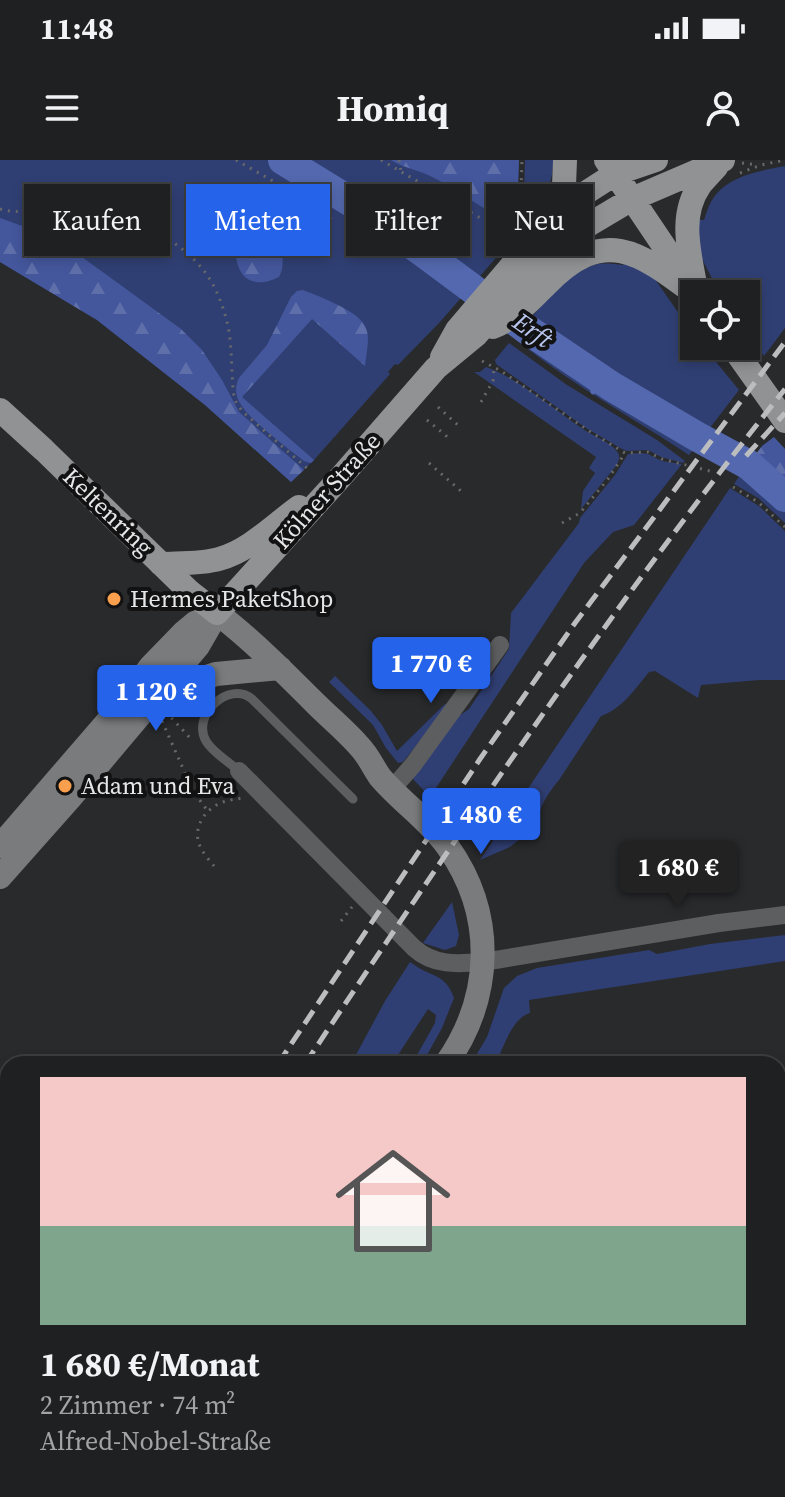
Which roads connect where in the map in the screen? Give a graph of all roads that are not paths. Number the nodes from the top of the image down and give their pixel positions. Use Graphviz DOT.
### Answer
graph roads {
  1 [pos="565,160"];
  2 [pos="656,160"];
  3 [pos="723,160"];
  4 [pos="611,167"];
  5 [pos="564,184"];
  6 [pos="593,186"];
  7 [pos="632,199"];
  8 [pos="526,257"];
  9 [pos="687,280"];
  10 [pos="694,280"];
  11 [pos="680,282"];
  12 [pos="471,341"];
  13 [pos="742,360"];
  14 [pos="0,410"];
  15 [pos="785,421"];
  16 [pos="339,479"];
  17 [pos="161,564"];
  18 [pos="217,613"];
  19 [pos="500,645"];
  20 [pos="280,668"];
  21 [pos="157,694"];
  22 [pos="239,771"];
  23 [pos="392,789"];
  24 [pos="353,799"];
  25 [pos="0,846"];
  26 [pos="0,877"];
  27 [pos="785,915"];
  28 [pos="483,962"];
  29 [pos="451,1056"];
  1 -- 5 [label="main road"];
  2 -- 4 [label="main road, Kölner Straße"];
  3 -- 7 [label="main road, Kölner Straße"];
  3 -- 10 [label="main road"];
  4 -- 6 [label="main road, Kölner Straße"];
  4 -- 7 [label="main road"];
  7 -- 8 [label="main road, Kölner Straße"];
  7 -- 9 [label="main road"];
  8 -- 11 [label="main road"];
  8 -- 12 [label="main road, Kölner Straße"];
  8 -- 12 [label="main road"];
  12 -- 16 [label="main road, Kölner Straße"];
  13 -- 15 [label="main road"];
  14 -- 17 [label="main road, Keltenring"];
  16 -- 17 [label="main road"];
  16 -- 18 [label="main road, Kölner Straße"];
  17 -- 18 [label="main road, Keltenring"];
  18 -- 20 [label="street"];
  18 -- 21 [label="street, Kölner Straße"];
  18 -- 25 [label="street, Kölner Straße"];
  19 -- 23 [label="street"];
  20 -- 21 [label="street"];
  20 -- 23 [label="street"];
  21 -- 26 [label="street, Kölner Straße"];
  22 -- 24 [label="lane"];
  22 -- 28 [label="street"];
  23 -- 28 [label="street"];
  27 -- 28 [label="street"];
  28 -- 29 [label="street"];
}
